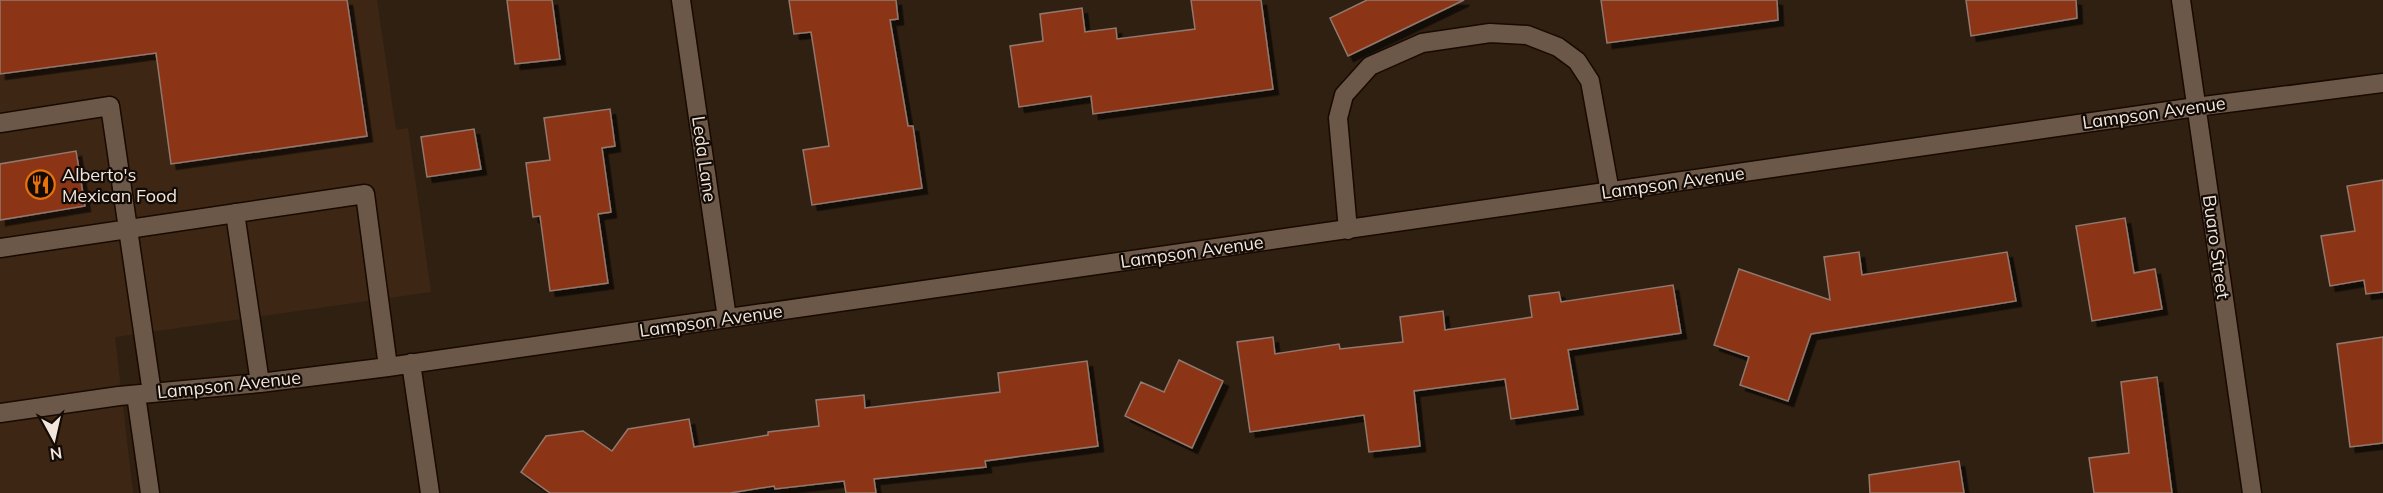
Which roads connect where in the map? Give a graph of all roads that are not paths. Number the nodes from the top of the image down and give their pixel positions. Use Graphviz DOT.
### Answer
graph roads {
  1 [pos="681,0"];
  2 [pos="2181,0"];
  3 [pos="2383,83"];
  4 [pos="2196,106"];
  5 [pos="0,123"];
  6 [pos="1610,192"];
  7 [pos="235,213"];
  8 [pos="128,229"];
  9 [pos="1348,230"];
  10 [pos="0,248"];
  11 [pos="727,318"];
  12 [pos="411,363"];
  13 [pos="388,367"];
  14 [pos="260,383"];
  15 [pos="144,394"];
  16 [pos="0,413"];
  17 [pos="150,493"];
  18 [pos="430,493"];
  19 [pos="2252,493"];
  1 -- 11 [label="street, Leda Lane"];
  2 -- 4 [label="street, Buaro Street"];
  3 -- 4 [label="street, Lampson Avenue"];
  4 -- 6 [label="street, Lampson Avenue"];
  4 -- 19 [label="street, Buaro Street"];
  5 -- 8 [label="street"];
  6 -- 9 [label="street, Lampson Avenue"];
  6 -- 9 [label="street"];
  7 -- 8 [label="street"];
  7 -- 13 [label="street"];
  7 -- 14 [label="street"];
  8 -- 10 [label="street"];
  8 -- 15 [label="street"];
  9 -- 11 [label="street, Lampson Avenue"];
  11 -- 12 [label="street, Lampson Avenue"];
  12 -- 13 [label="street, Lampson Avenue"];
  12 -- 18 [label="street"];
  13 -- 14 [label="street, Lampson Avenue"];
  14 -- 15 [label="street, Lampson Avenue"];
  15 -- 16 [label="street, Lampson Avenue"];
  15 -- 17 [label="street"];
}
